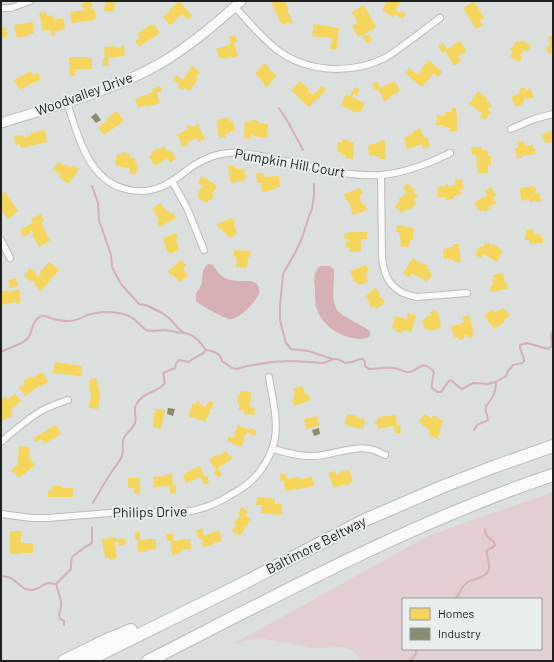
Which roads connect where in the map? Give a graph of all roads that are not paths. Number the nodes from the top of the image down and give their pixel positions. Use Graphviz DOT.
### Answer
graph roads {
  1 [pos="30,1"];
  2 [pos="238,4"];
  3 [pos="1,8"];
  4 [pos="440,18"];
  5 [pos="67,102"];
  6 [pos="553,114"];
  7 [pos="1,123"];
  8 [pos="511,129"];
  9 [pos="450,153"];
  10 [pos="381,175"];
  11 [pos="172,181"];
  12 [pos="1,240"];
  13 [pos="204,250"];
  14 [pos="10,258"];
  15 [pos="467,293"];
  16 [pos="269,377"];
  17 [pos="68,400"];
  18 [pos="1,442"];
  19 [pos="553,446"];
  20 [pos="272,449"];
  21 [pos="385,455"];
  22 [pos="553,475"];
  23 [pos="1,514"];
  24 [pos="238,586"];
  25 [pos="276,596"];
  26 [pos="64,661"];
  27 [pos="86,661"];
  28 [pos="148,661"];
  29 [pos="162,661"];
  1 -- 3 [label="street"];
  2 -- 4 [label="street"];
  2 -- 5 [label="street, Woodvalley Drive"];
  5 -- 7 [label="street, Woodvalley Drive"];
  5 -- 11 [label="street, Pumpkin Hill Court"];
  6 -- 8 [label="street"];
  9 -- 10 [label="street, Pumpkin Hill Court"];
  10 -- 11 [label="street, Pumpkin Hill Court"];
  10 -- 15 [label="street"];
  11 -- 13 [label="street"];
  12 -- 14 [label="street"];
  16 -- 20 [label="street, Philips Drive"];
  17 -- 18 [label="street"];
  19 -- 24 [label="highway, Baltimore Beltway"];
  20 -- 21 [label="street"];
  20 -- 23 [label="street, Philips Drive"];
  22 -- 25 [label="highway, Baltimore Beltway"];
  24 -- 26 [label="highway"];
  24 -- 27 [label="highway, Baltimore Beltway"];
  25 -- 28 [label="highway, Baltimore Beltway"];
  25 -- 29 [label="highway"];
}
